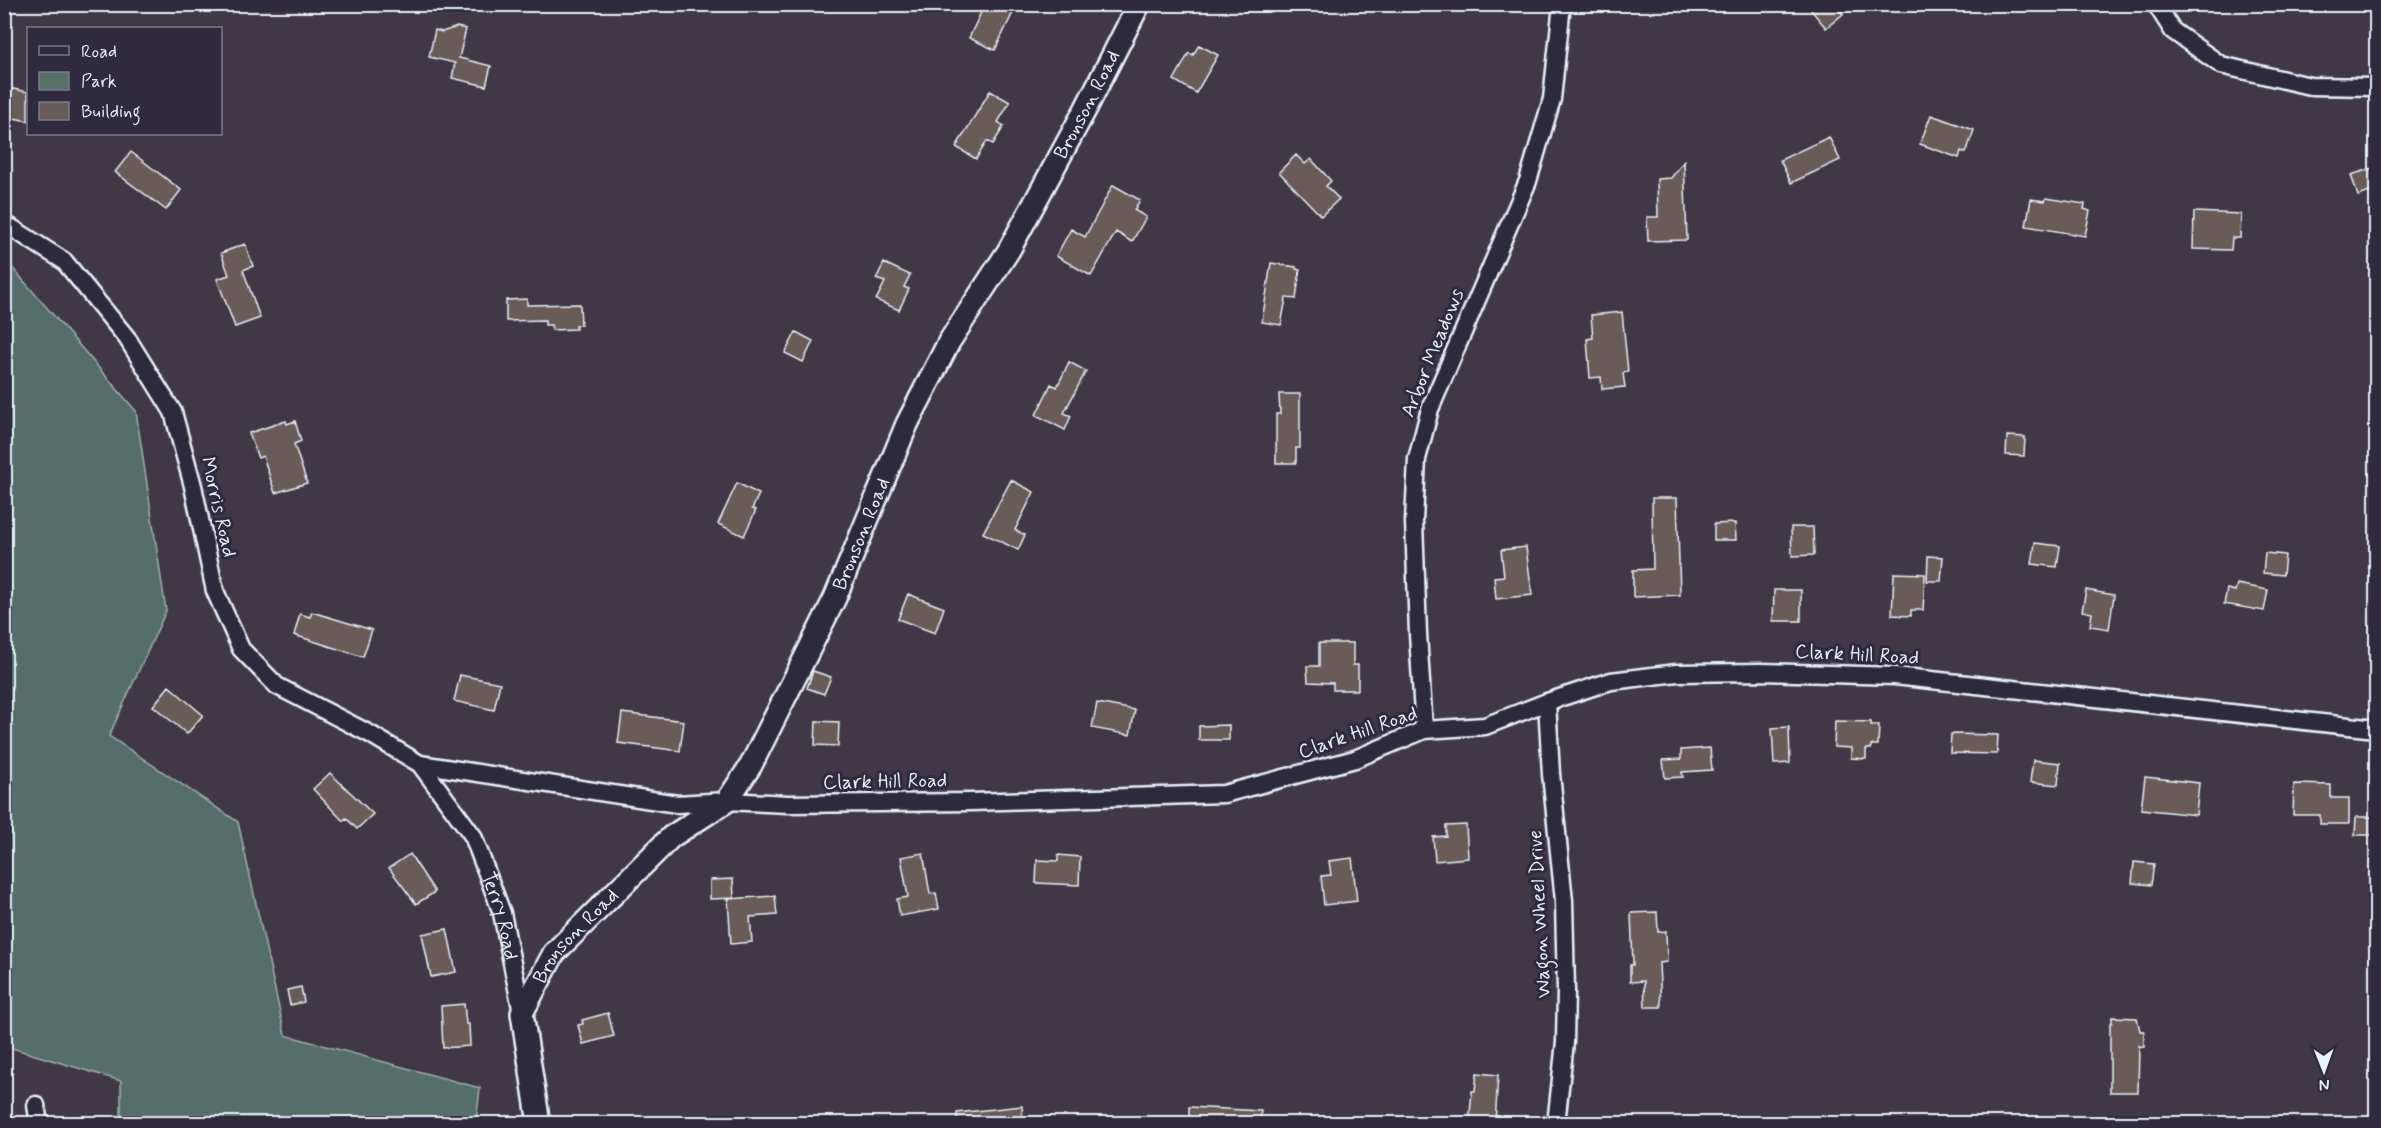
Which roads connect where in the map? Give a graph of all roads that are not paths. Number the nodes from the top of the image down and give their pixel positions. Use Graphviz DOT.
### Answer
graph roads {
  1 [pos="1139,4"];
  2 [pos="1562,4"];
  3 [pos="2156,4"];
  4 [pos="2376,87"];
  5 [pos="4,223"];
  6 [pos="1547,702"];
  7 [pos="2376,729"];
  8 [pos="1425,730"];
  9 [pos="420,764"];
  10 [pos="727,801"];
  11 [pos="522,1013"];
  12 [pos="36,1106"];
  13 [pos="39,1124"];
  14 [pos="538,1124"];
  15 [pos="1556,1124"];
  1 -- 10 [label="street, Bronson Road"];
  2 -- 8 [label="street, Arbor Meadows"];
  3 -- 4 [label="street"];
  5 -- 9 [label="street, Morris Road"];
  6 -- 7 [label="street, Clark Hill Road"];
  6 -- 8 [label="street, Clark Hill Road"];
  6 -- 15 [label="street, Wagon Wheel Drive"];
  8 -- 10 [label="street, Clark Hill Road"];
  9 -- 10 [label="street, Clark Hill Road"];
  9 -- 11 [label="street, Terry Road"];
  10 -- 11 [label="street, Bronson Road"];
  11 -- 14 [label="street, Terry Road"];
  12 -- 13 [label="street"];
}
